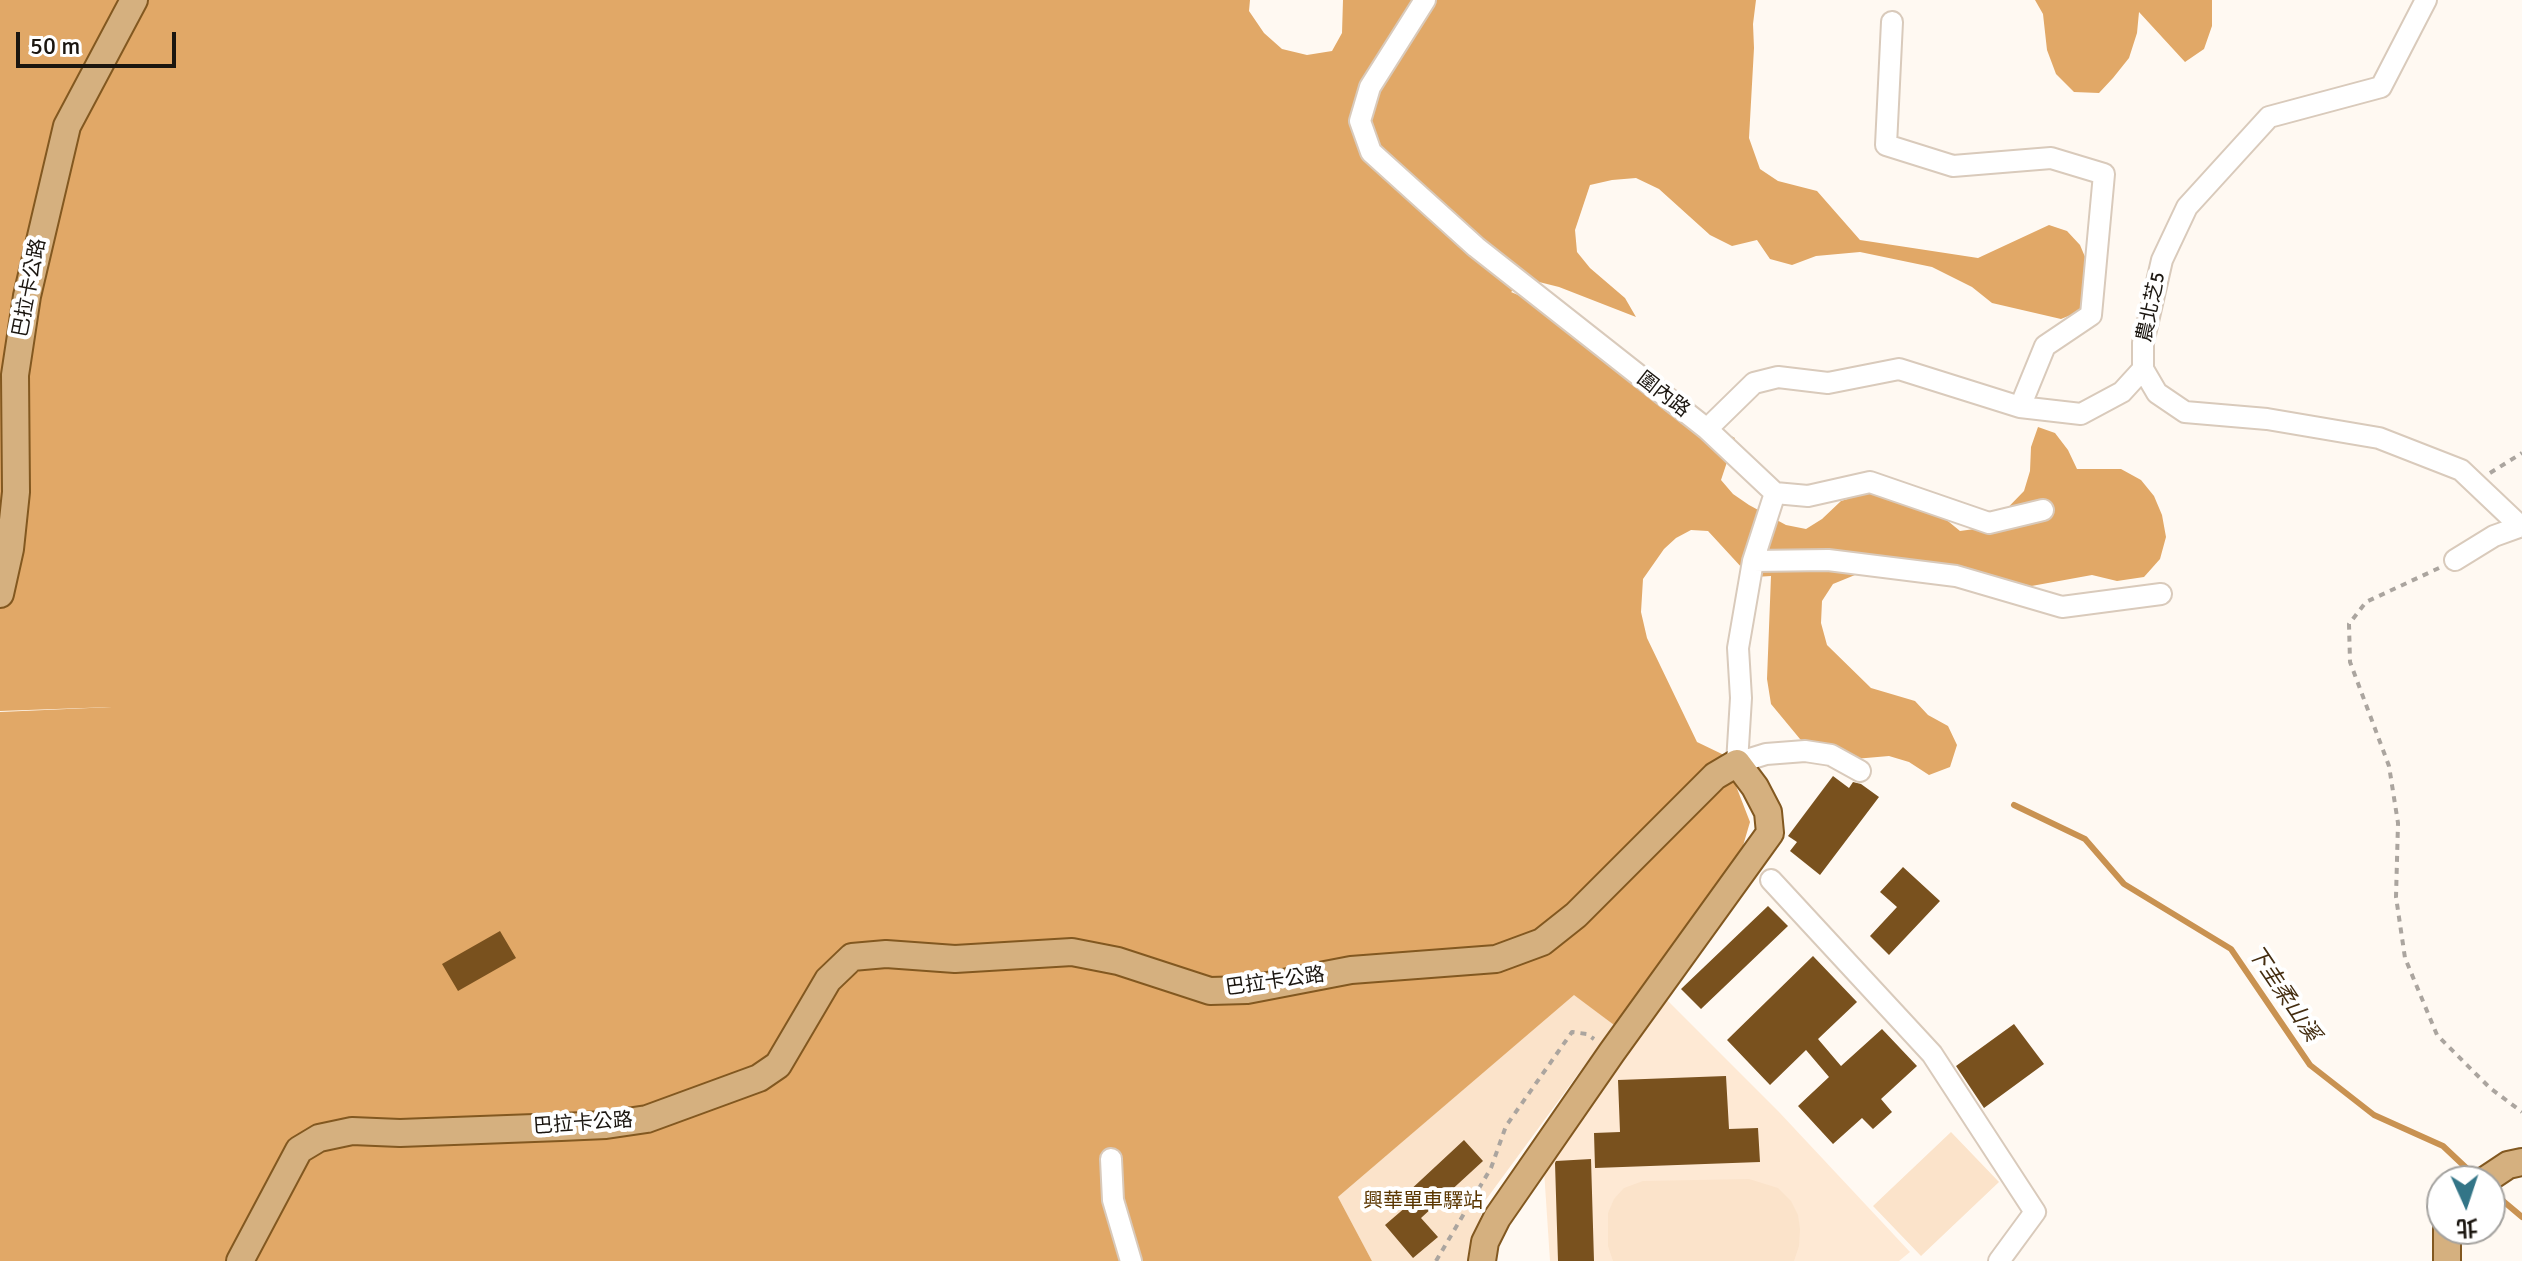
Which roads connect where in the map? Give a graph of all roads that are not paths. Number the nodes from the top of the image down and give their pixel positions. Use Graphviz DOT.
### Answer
graph roads {
  1 [pos="134,0"];
  2 [pos="1425,0"];
  3 [pos="2426,0"];
  4 [pos="1892,22"];
  5 [pos="2143,369"];
  6 [pos="2020,407"];
  7 [pos="1707,429"];
  8 [pos="1775,493"];
  9 [pos="2043,510"];
  10 [pos="2521,526"];
  11 [pos="2455,560"];
  12 [pos="1753,561"];
  13 [pos="0,594"];
  14 [pos="2161,594"];
  15 [pos="1737,763"];
  16 [pos="1860,771"];
  17 [pos="1771,880"];
  18 [pos="1111,1159"];
  19 [pos="240,1261"];
  20 [pos="1131,1261"];
  21 [pos="1482,1261"];
  22 [pos="1999,1261"];
  1 -- 13 [label="main road, 巴拉卡公路"];
  2 -- 7 [label="street, 圍內路"];
  3 -- 5 [label="street, 農北芝5"];
  4 -- 6 [label="street"];
  5 -- 6 [label="street"];
  5 -- 10 [label="street, 農北芝5"];
  6 -- 7 [label="street"];
  7 -- 8 [label="street, 圍內路"];
  8 -- 9 [label="street"];
  8 -- 12 [label="street"];
  10 -- 11 [label="street"];
  12 -- 14 [label="street"];
  12 -- 15 [label="street"];
  15 -- 16 [label="street"];
  15 -- 19 [label="main road, 巴拉卡公路"];
  15 -- 21 [label="main road"];
  17 -- 22 [label="street"];
  18 -- 20 [label="street"];
}
